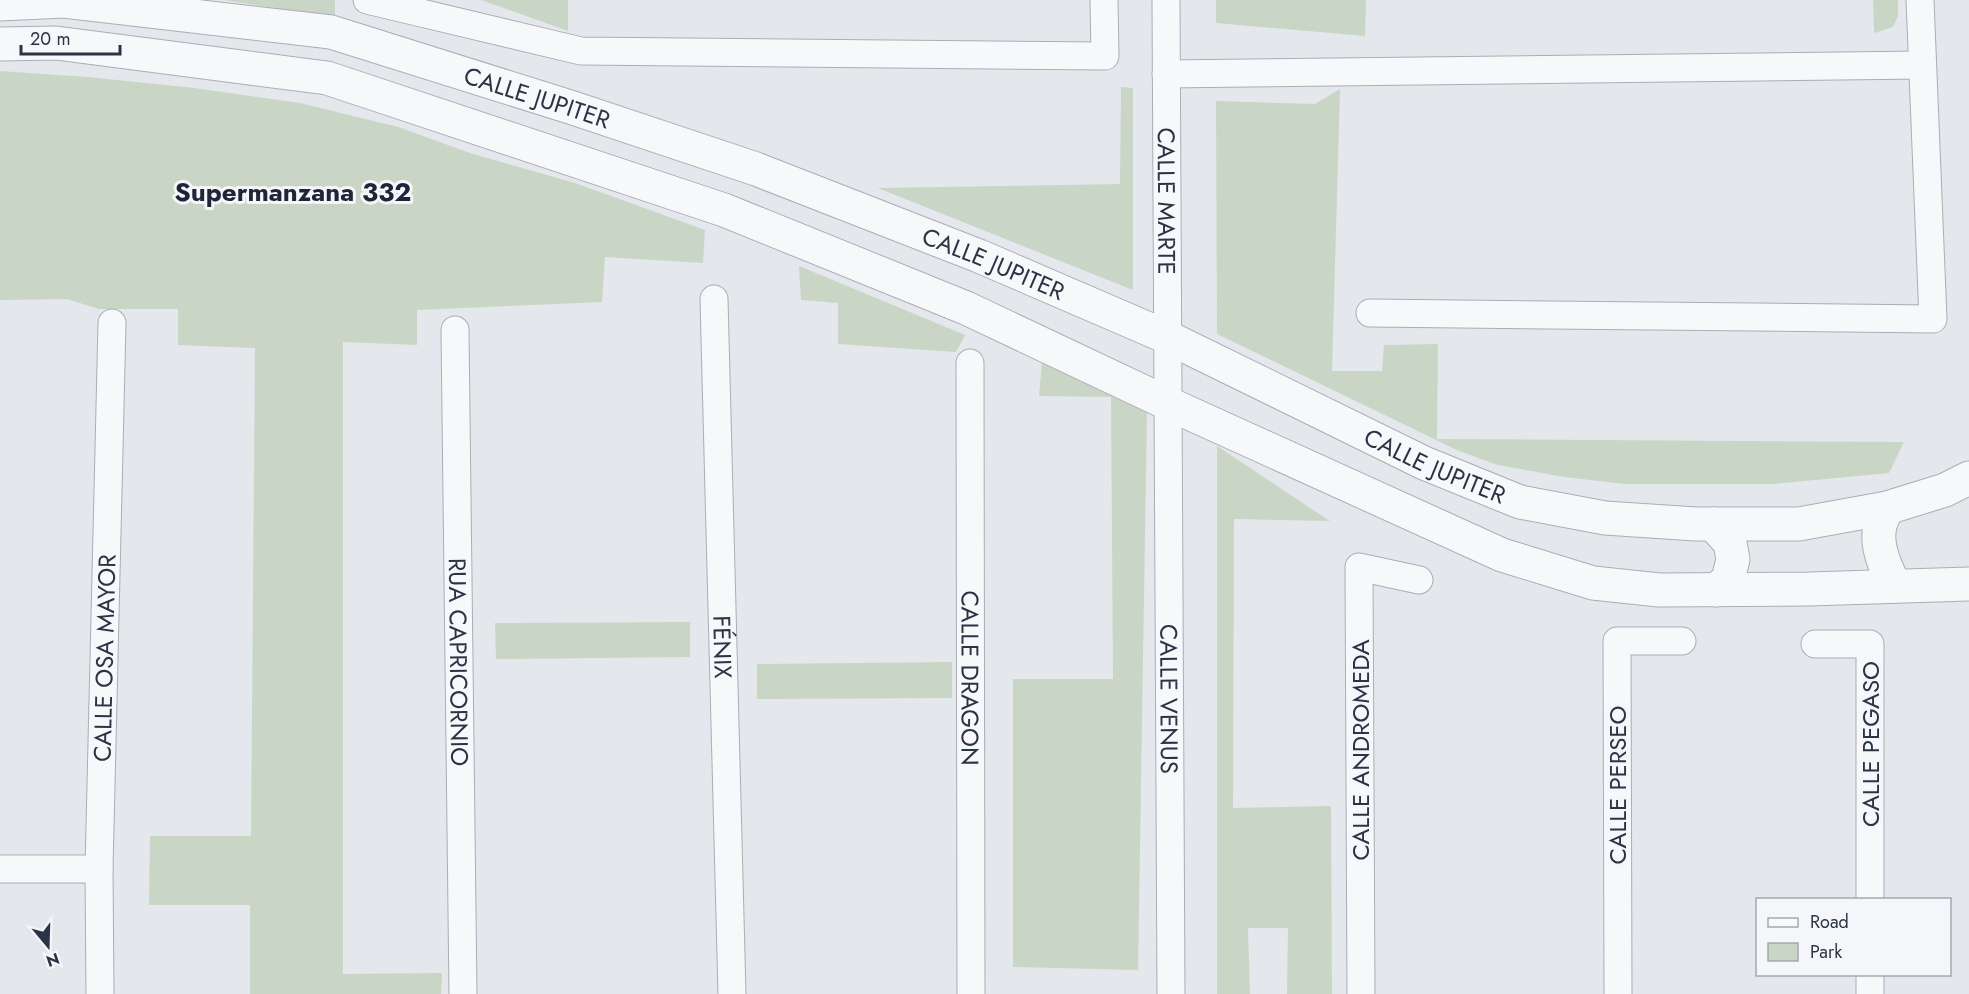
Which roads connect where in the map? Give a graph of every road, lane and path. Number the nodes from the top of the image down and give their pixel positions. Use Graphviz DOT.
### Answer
graph roads {
  1 [pos="367,0"];
  2 [pos="1104,0"];
  3 [pos="1166,0"];
  4 [pos="1920,0"];
  5 [pos="0,4"];
  6 [pos="0,44"];
  7 [pos="1922,65"];
  8 [pos="1166,74"];
  9 [pos="714,299"];
  10 [pos="1370,313"];
  11 [pos="112,323"];
  12 [pos="455,330"];
  13 [pos="1167,337"];
  14 [pos="970,363"];
  15 [pos="1167,403"];
  16 [pos="1969,478"];
  17 [pos="1887,508"];
  18 [pos="1713,524"];
  19 [pos="1419,580"];
  20 [pos="1969,584"];
  21 [pos="1895,586"];
  22 [pos="1715,590"];
  23 [pos="1682,641"];
  24 [pos="1815,644"];
  25 [pos="0,869"];
  26 [pos="99,869"];
  27 [pos="1870,898"];
  28 [pos="1870,976"];
  29 [pos="100,994"];
  30 [pos="463,994"];
  31 [pos="732,994"];
  32 [pos="971,994"];
  33 [pos="1171,994"];
  34 [pos="1361,994"];
  35 [pos="1618,994"];
  36 [pos="1870,994"];
  1 -- 2 [label="street"];
  3 -- 8 [label="street, CALLE MARTE"];
  4 -- 7 [label="street"];
  5 -- 13 [label="street, CALLE JUPITER"];
  6 -- 15 [label="street, CALLE JUPITER"];
  7 -- 8 [label="street"];
  7 -- 10 [label="street"];
  8 -- 13 [label="street, CALLE MARTE"];
  9 -- 31 [label="street, FÉNIX"];
  11 -- 26 [label="street, CALLE OSA MAYOR"];
  12 -- 30 [label="street, RUA CAPRICORNIO"];
  13 -- 15 [label="street, CALLE MARTE"];
  13 -- 18 [label="street, CALLE JUPITER"];
  14 -- 32 [label="street, CALLE DRAGON"];
  15 -- 22 [label="street, CALLE JUPITER"];
  15 -- 33 [label="street, CALLE VENUS"];
  16 -- 17 [label="street, CALLE JUPITER"];
  17 -- 18 [label="street, CALLE JUPITER"];
  17 -- 21 [label="street"];
  18 -- 22 [label="street"];
  19 -- 34 [label="street, CALLE ANDROMEDA"];
  20 -- 21 [label="street, CALLE JUPITER"];
  21 -- 22 [label="street, CALLE JUPITER"];
  23 -- 35 [label="street, CALLE PERSEO"];
  24 -- 27 [label="street, CALLE PEGASO"];
  25 -- 26 [label="street"];
  26 -- 29 [label="street, CALLE OSA MAYOR"];
  28 -- 36 [label="street"];
}
